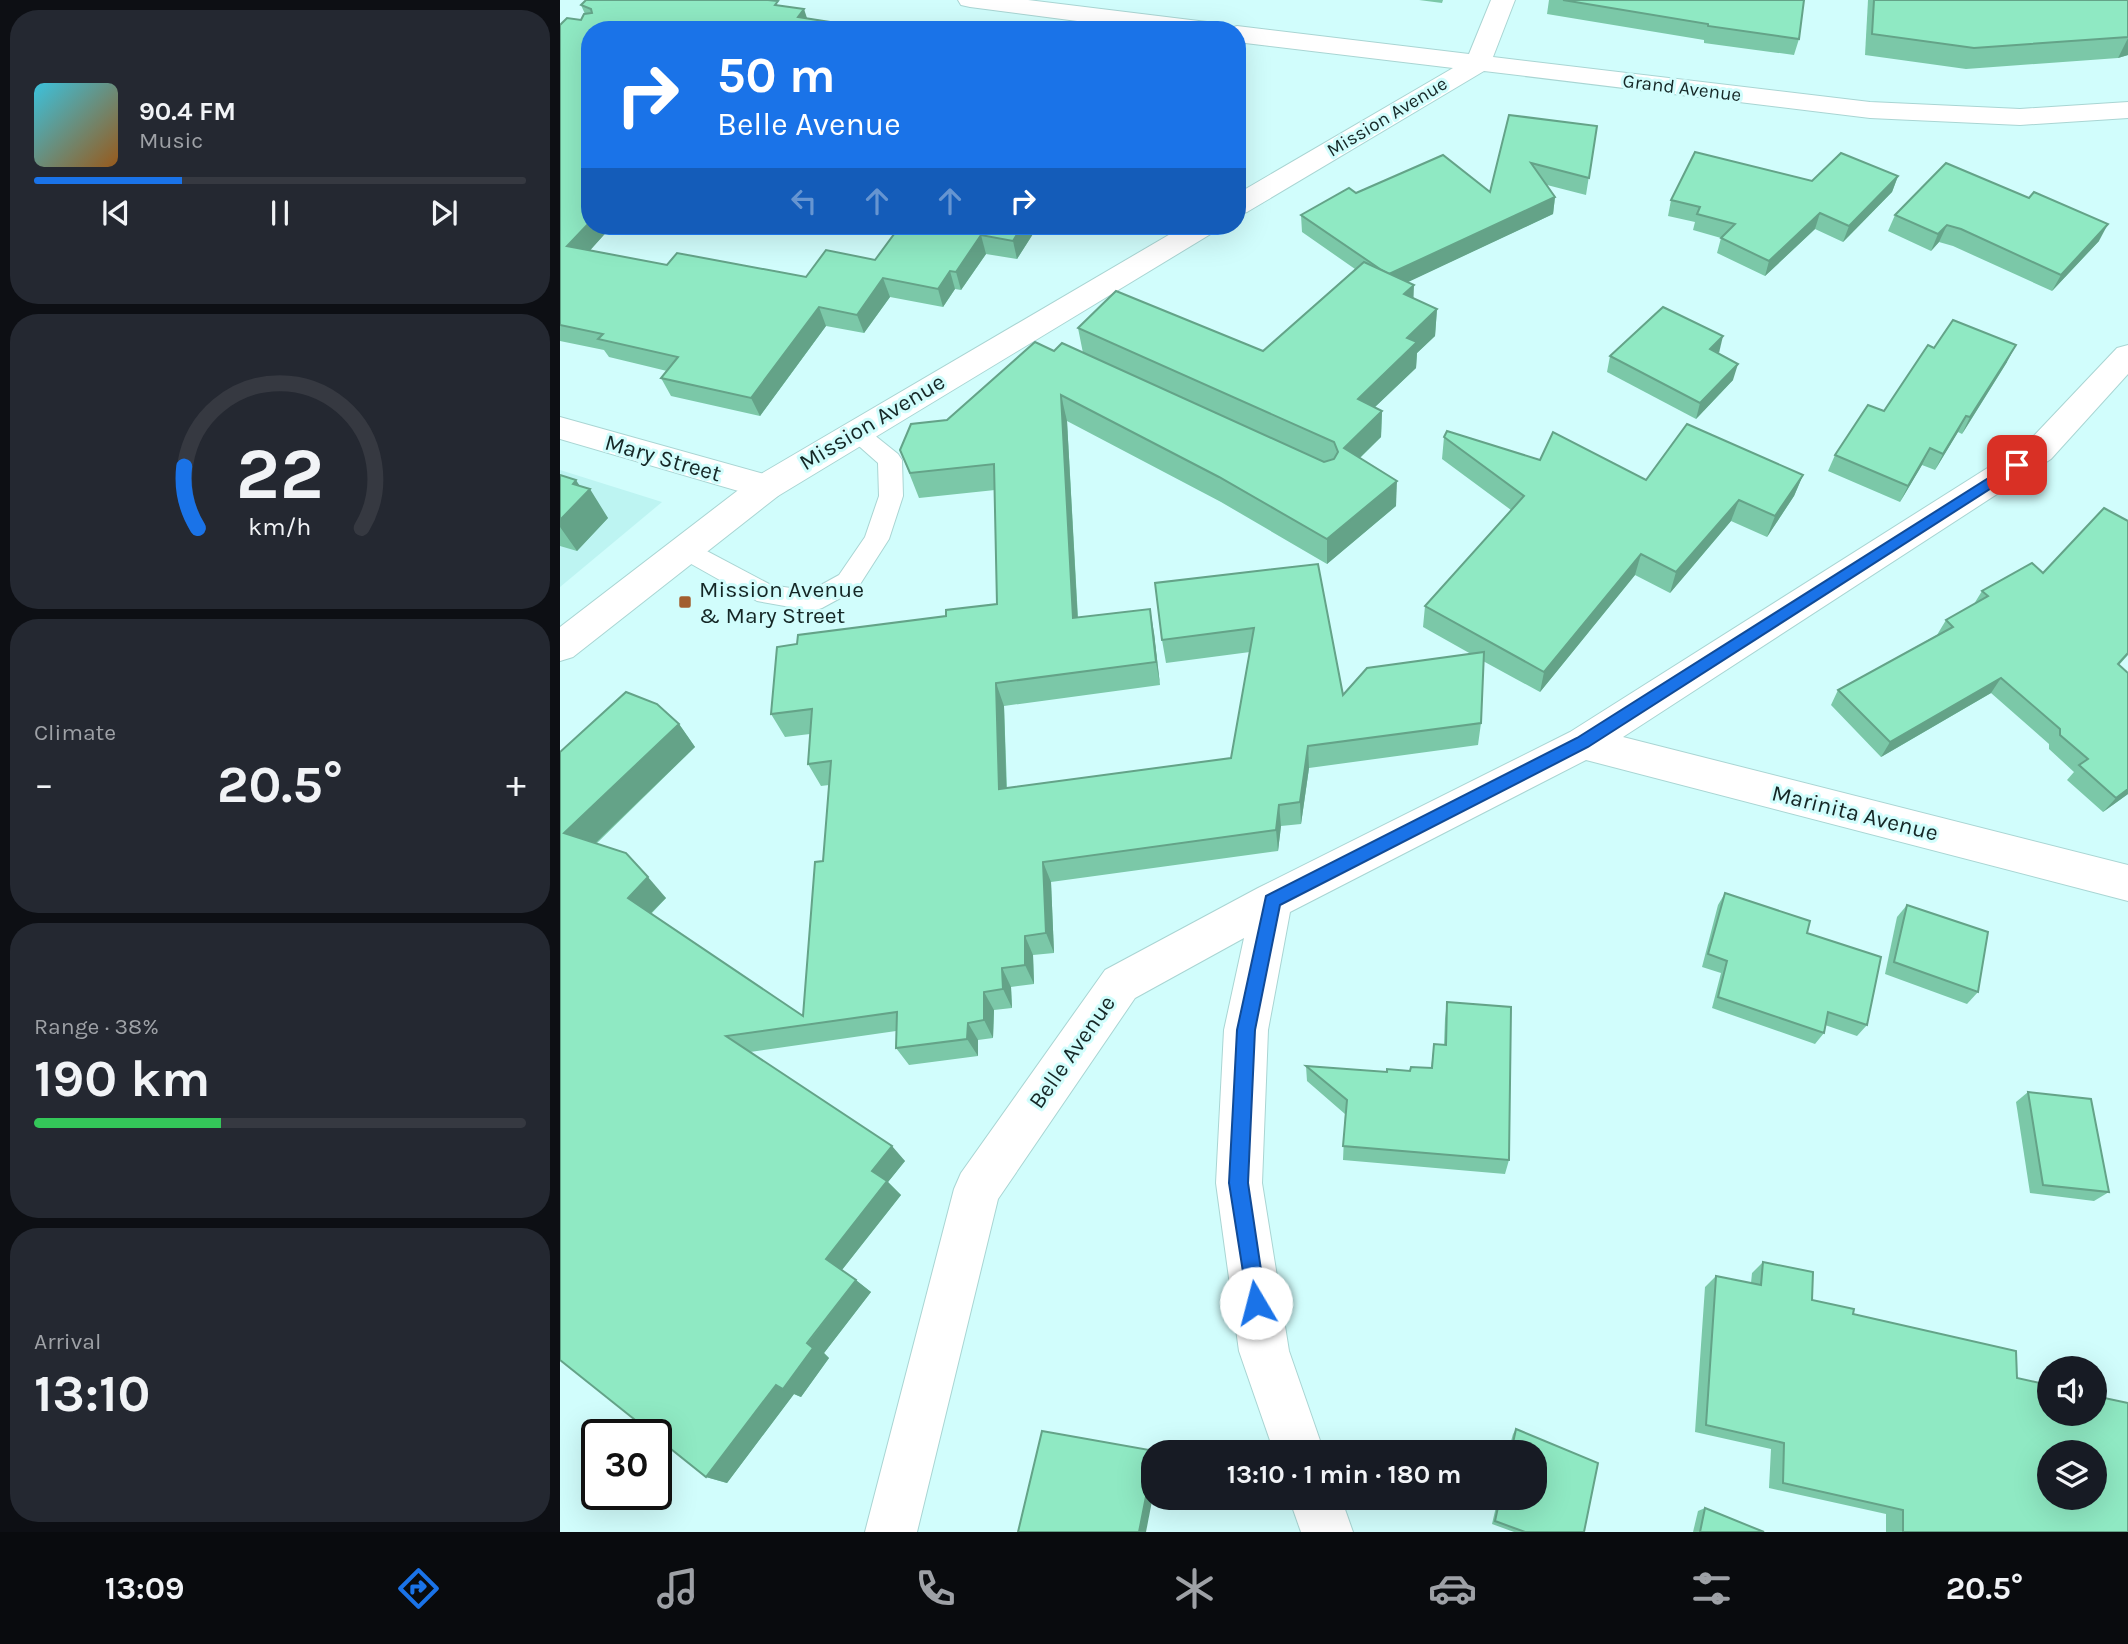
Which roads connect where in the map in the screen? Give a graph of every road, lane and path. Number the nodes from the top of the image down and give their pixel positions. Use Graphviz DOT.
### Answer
graph roads {
  1 [pos="1503,0"];
  2 [pos="985,1"];
  3 [pos="1138,21"];
  4 [pos="1246,35"];
  5 [pos="1478,64"];
  6 [pos="2128,110"];
  7 [pos="1246,201"];
  8 [pos="1190,235"];
  9 [pos="2128,355"];
  10 [pos="560,428"];
  11 [pos="855,432"];
  12 [pos="766,487"];
  13 [pos="686,550"];
  14 [pos="560,647"];
  15 [pos="1583,743"];
  16 [pos="2128,883"];
  17 [pos="1272,901"];
  18 [pos="1295,1440"];
  19 [pos="1319,1510"];
  20 [pos="891,1532"];
  21 [pos="1327,1532"];
  1 -- 5 [label="street"];
  2 -- 3 [label="street"];
  4 -- 5 [label="street, Grand Avenue"];
  5 -- 6 [label="street, Grand Avenue"];
  5 -- 7 [label="street, Mission Avenue"];
  8 -- 11 [label="street, Mission Avenue"];
  9 -- 15 [label="street, Belle Avenue"];
  10 -- 12 [label="street, Mary Street"];
  11 -- 12 [label="street, Mission Avenue"];
  11 -- 13 [label="lane"];
  12 -- 13 [label="street, Mission Avenue"];
  13 -- 14 [label="street, Mission Avenue"];
  15 -- 16 [label="street, Marinita Avenue"];
  15 -- 17 [label="street, Belle Avenue"];
  17 -- 18 [label="street"];
  17 -- 20 [label="street, Belle Avenue"];
  19 -- 21 [label="street"];
}
